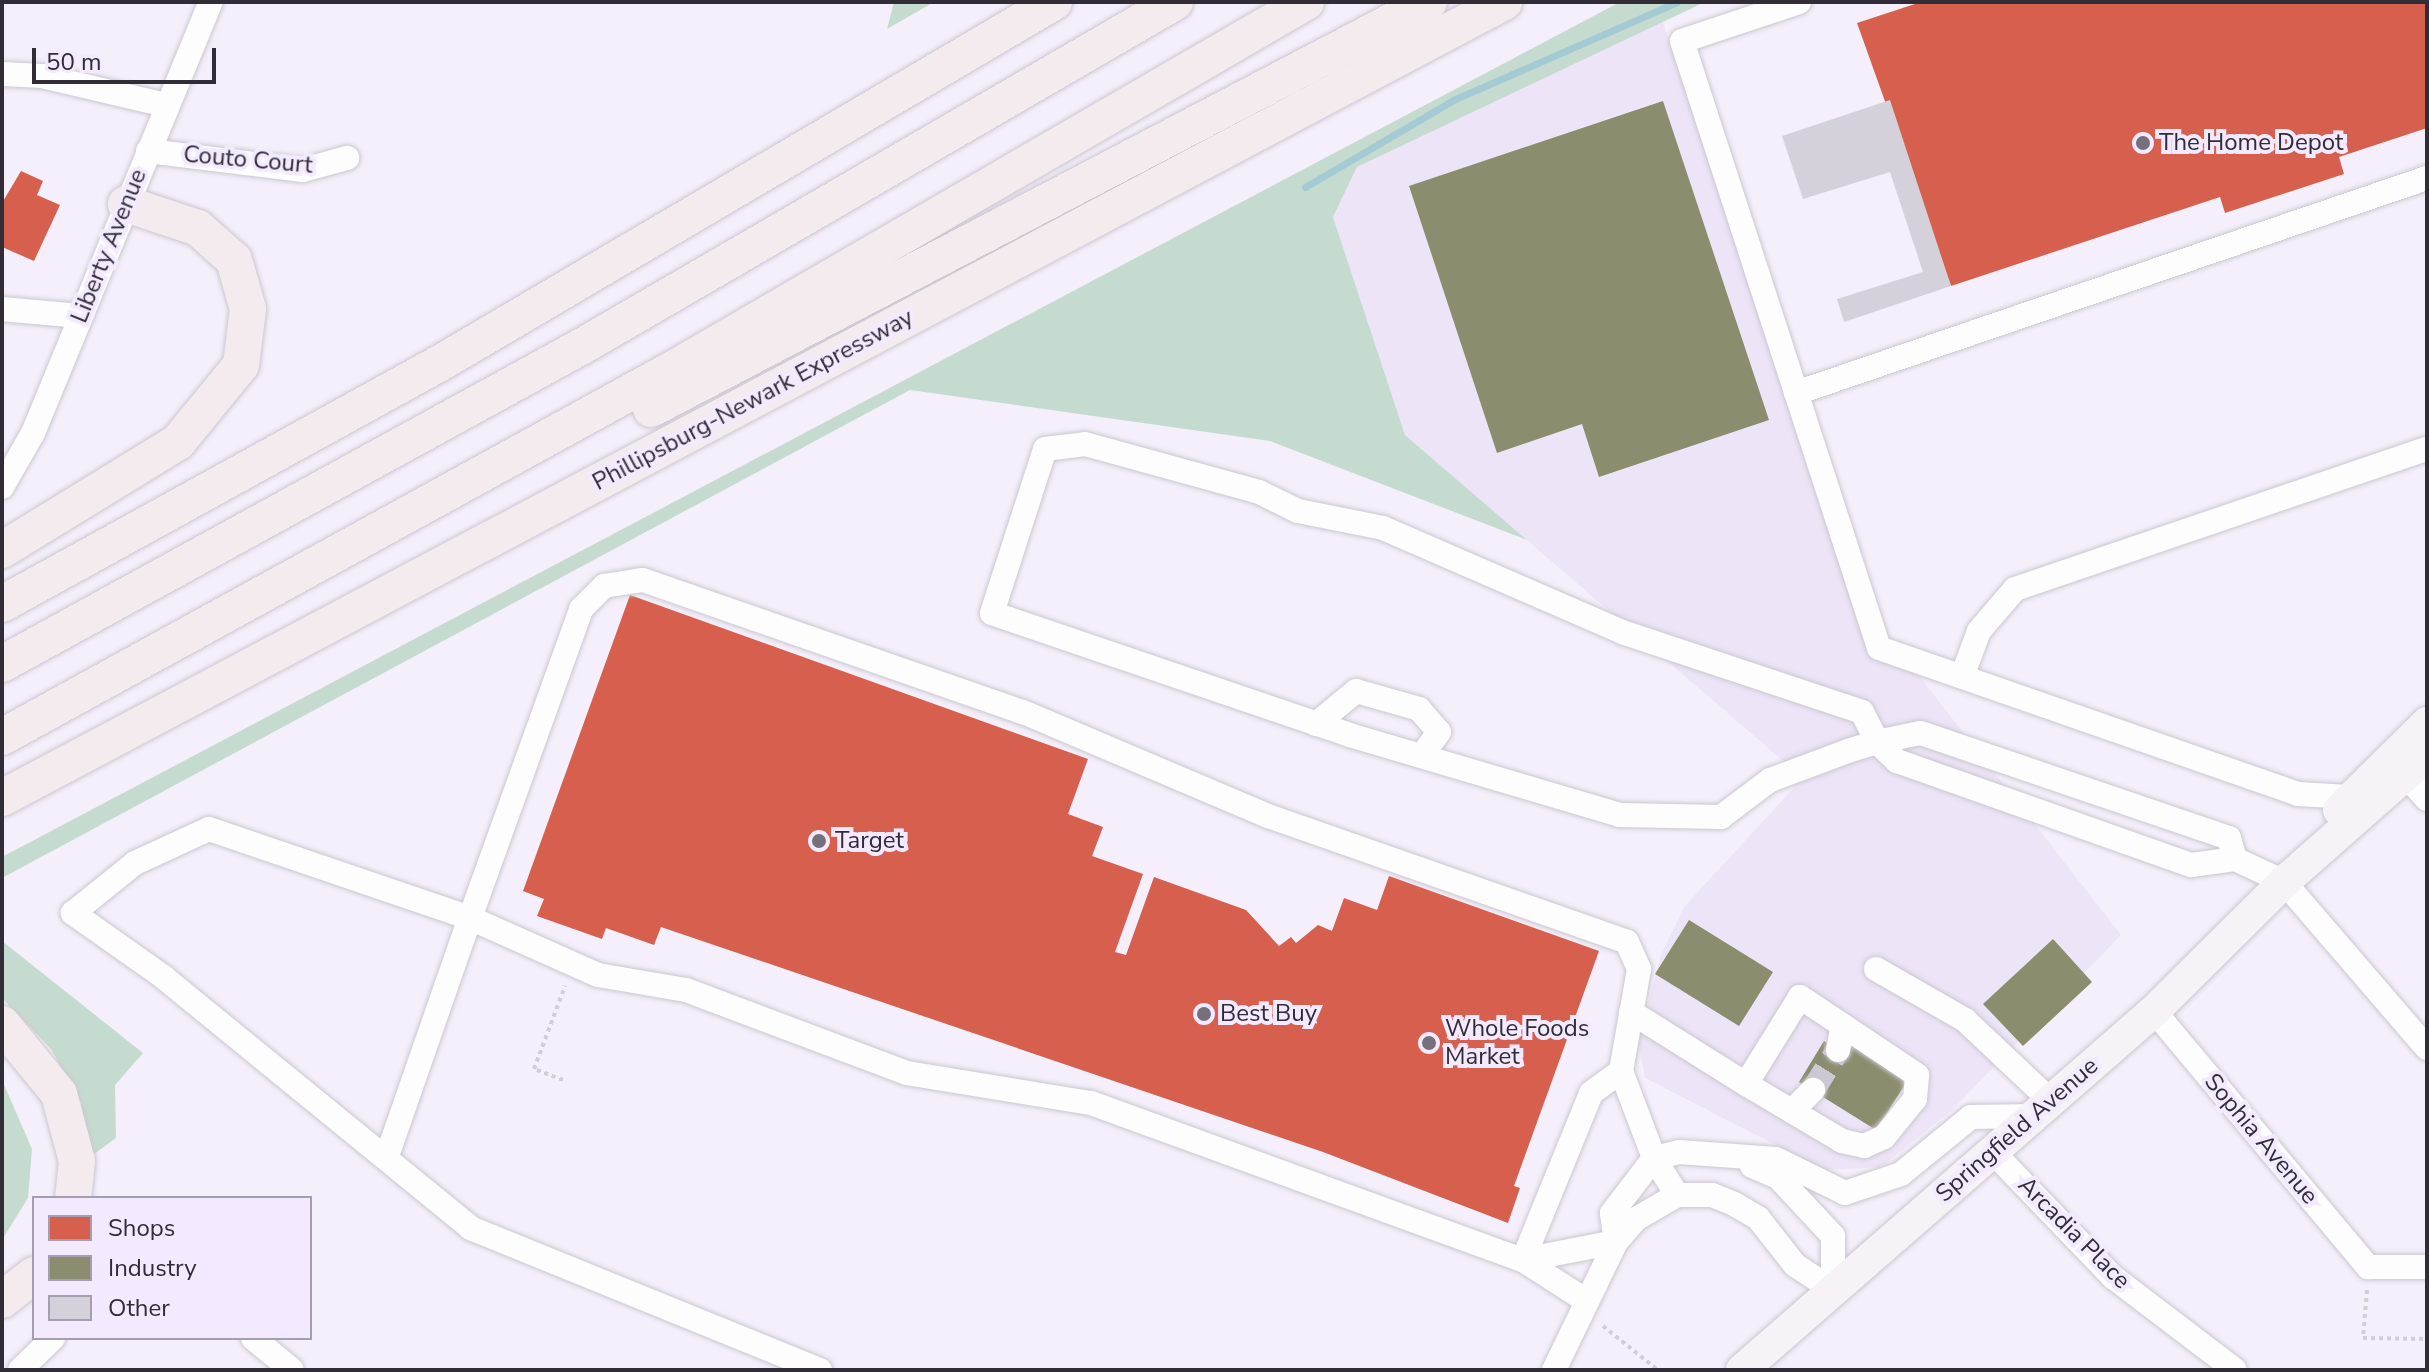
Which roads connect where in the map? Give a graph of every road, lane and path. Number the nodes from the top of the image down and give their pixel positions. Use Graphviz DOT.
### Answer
graph roads {
  1 [pos="211,2"];
  2 [pos="1054,2"];
  3 [pos="1175,2"];
  4 [pos="1306,2"];
  5 [pos="1429,2"];
  6 [pos="1504,2"];
  7 [pos="1799,2"];
  8 [pos="2,74"];
  9 [pos="166,105"];
  10 [pos="148,151"];
  11 [pos="347,158"];
  12 [pos="2427,178"];
  13 [pos="126,204"];
  14 [pos="2,309"];
  15 [pos="80,316"];
  16 [pos="1796,393"];
  17 [pos="2427,449"];
  18 [pos="2,487"];
  19 [pos="436,502"];
  20 [pos="2,550"];
  21 [pos="2,604"];
  22 [pos="2,664"];
  23 [pos="1963,674"];
  24 [pos="2427,723"];
  25 [pos="1316,724"];
  26 [pos="2,737"];
  27 [pos="1877,742"];
  28 [pos="1424,753"];
  29 [pos="2420,777"];
  30 [pos="2349,797"];
  31 [pos="2,798"];
  32 [pos="2235,859"];
  33 [pos="2284,882"];
  34 [pos="470,918"];
  35 [pos="574,964"];
  36 [pos="1876,969"];
  37 [pos="2154,1011"];
  38 [pos="1631,1012"];
  39 [pos="2,1024"];
  40 [pos="2427,1048"];
  41 [pos="1621,1071"];
  42 [pos="563,1080"];
  43 [pos="1746,1084"];
  44 [pos="2043,1109"];
  45 [pos="1992,1151"];
  46 [pos="387,1156"];
  47 [pos="1727,1156"];
  48 [pos="1654,1158"];
  49 [pos="1677,1195"];
  50 [pos="73,1196"];
  51 [pos="1616,1242"];
  52 [pos="1523,1260"];
  53 [pos="2368,1267"];
  54 [pos="2427,1267"];
  55 [pos="32,1277"];
  56 [pos="1833,1290"];
  57 [pos="2,1300"];
  58 [pos="1585,1300"];
  59 [pos="1603,1326"];
  60 [pos="2427,1339"];
  61 [pos="51,1340"];
  62 [pos="255,1340"];
  63 [pos="1750,1367"];
  64 [pos="20,1370"];
  65 [pos="292,1370"];
  66 [pos="820,1370"];
  67 [pos="1554,1370"];
  68 [pos="1658,1370"];
  69 [pos="2235,1370"];
  1 -- 9 [label="street, Liberty Avenue"];
  2 -- 21 [label="highway"];
  3 -- 22 [label="highway"];
  4 -- 19 [label="highway"];
  5 -- 19 [label="highway"];
  6 -- 31 [label="highway, Phillipsburg-Newark Expressway"];
  7 -- 16 [label="street"];
  8 -- 9 [label="street"];
  9 -- 10 [label="street, Liberty Avenue"];
  10 -- 11 [label="street, Couto Court"];
  10 -- 13 [label="street, Liberty Avenue"];
  12 -- 16 [label="street"];
  13 -- 15 [label="street, Liberty Avenue"];
  13 -- 20 [label="highway"];
  14 -- 15 [label="street"];
  15 -- 18 [label="street, Liberty Avenue"];
  16 -- 23 [label="street"];
  17 -- 23 [label="street"];
  19 -- 26 [label="highway"];
  23 -- 30 [label="street"];
  24 -- 30 [label="main road, Springfield Avenue"];
  25 -- 27 [label="street"];
  25 -- 28 [label="street"];
  25 -- 28 [label="street"];
  27 -- 28 [label="street"];
  27 -- 32 [label="street"];
  27 -- 32 [label="street"];
  29 -- 33 [label="main road, Springfield Avenue"];
  30 -- 33 [label="main road, Springfield Avenue"];
  32 -- 33 [label="street"];
  33 -- 37 [label="main road, Springfield Avenue"];
  33 -- 40 [label="street"];
  34 -- 35 [label="street"];
  34 -- 38 [label="street"];
  34 -- 46 [label="street"];
  34 -- 46 [label="street"];
  35 -- 42 [label="path"];
  35 -- 52 [label="street"];
  36 -- 44 [label="street"];
  37 -- 44 [label="main road, Springfield Avenue"];
  37 -- 53 [label="street, Sophia Avenue"];
  38 -- 41 [label="street"];
  38 -- 43 [label="street"];
  39 -- 50 [label="highway"];
  41 -- 48 [label="street"];
  41 -- 52 [label="street"];
  43 -- 43 [label="street"];
  44 -- 45 [label="main road, Springfield Avenue"];
  44 -- 47 [label="street"];
  45 -- 56 [label="main road, Springfield Avenue"];
  45 -- 69 [label="street, Arcadia Place"];
  46 -- 66 [label="street"];
  47 -- 48 [label="street"];
  47 -- 56 [label="street"];
  48 -- 49 [label="street"];
  48 -- 51 [label="street"];
  49 -- 51 [label="street"];
  49 -- 56 [label="street"];
  51 -- 52 [label="street"];
  51 -- 58 [label="street"];
  52 -- 58 [label="street"];
  53 -- 54 [label="street"];
  53 -- 60 [label="path"];
  55 -- 57 [label="highway"];
  56 -- 63 [label="main road, Springfield Avenue"];
  58 -- 67 [label="street"];
  59 -- 68 [label="path"];
  61 -- 64 [label="street"];
  62 -- 65 [label="street"];
}
